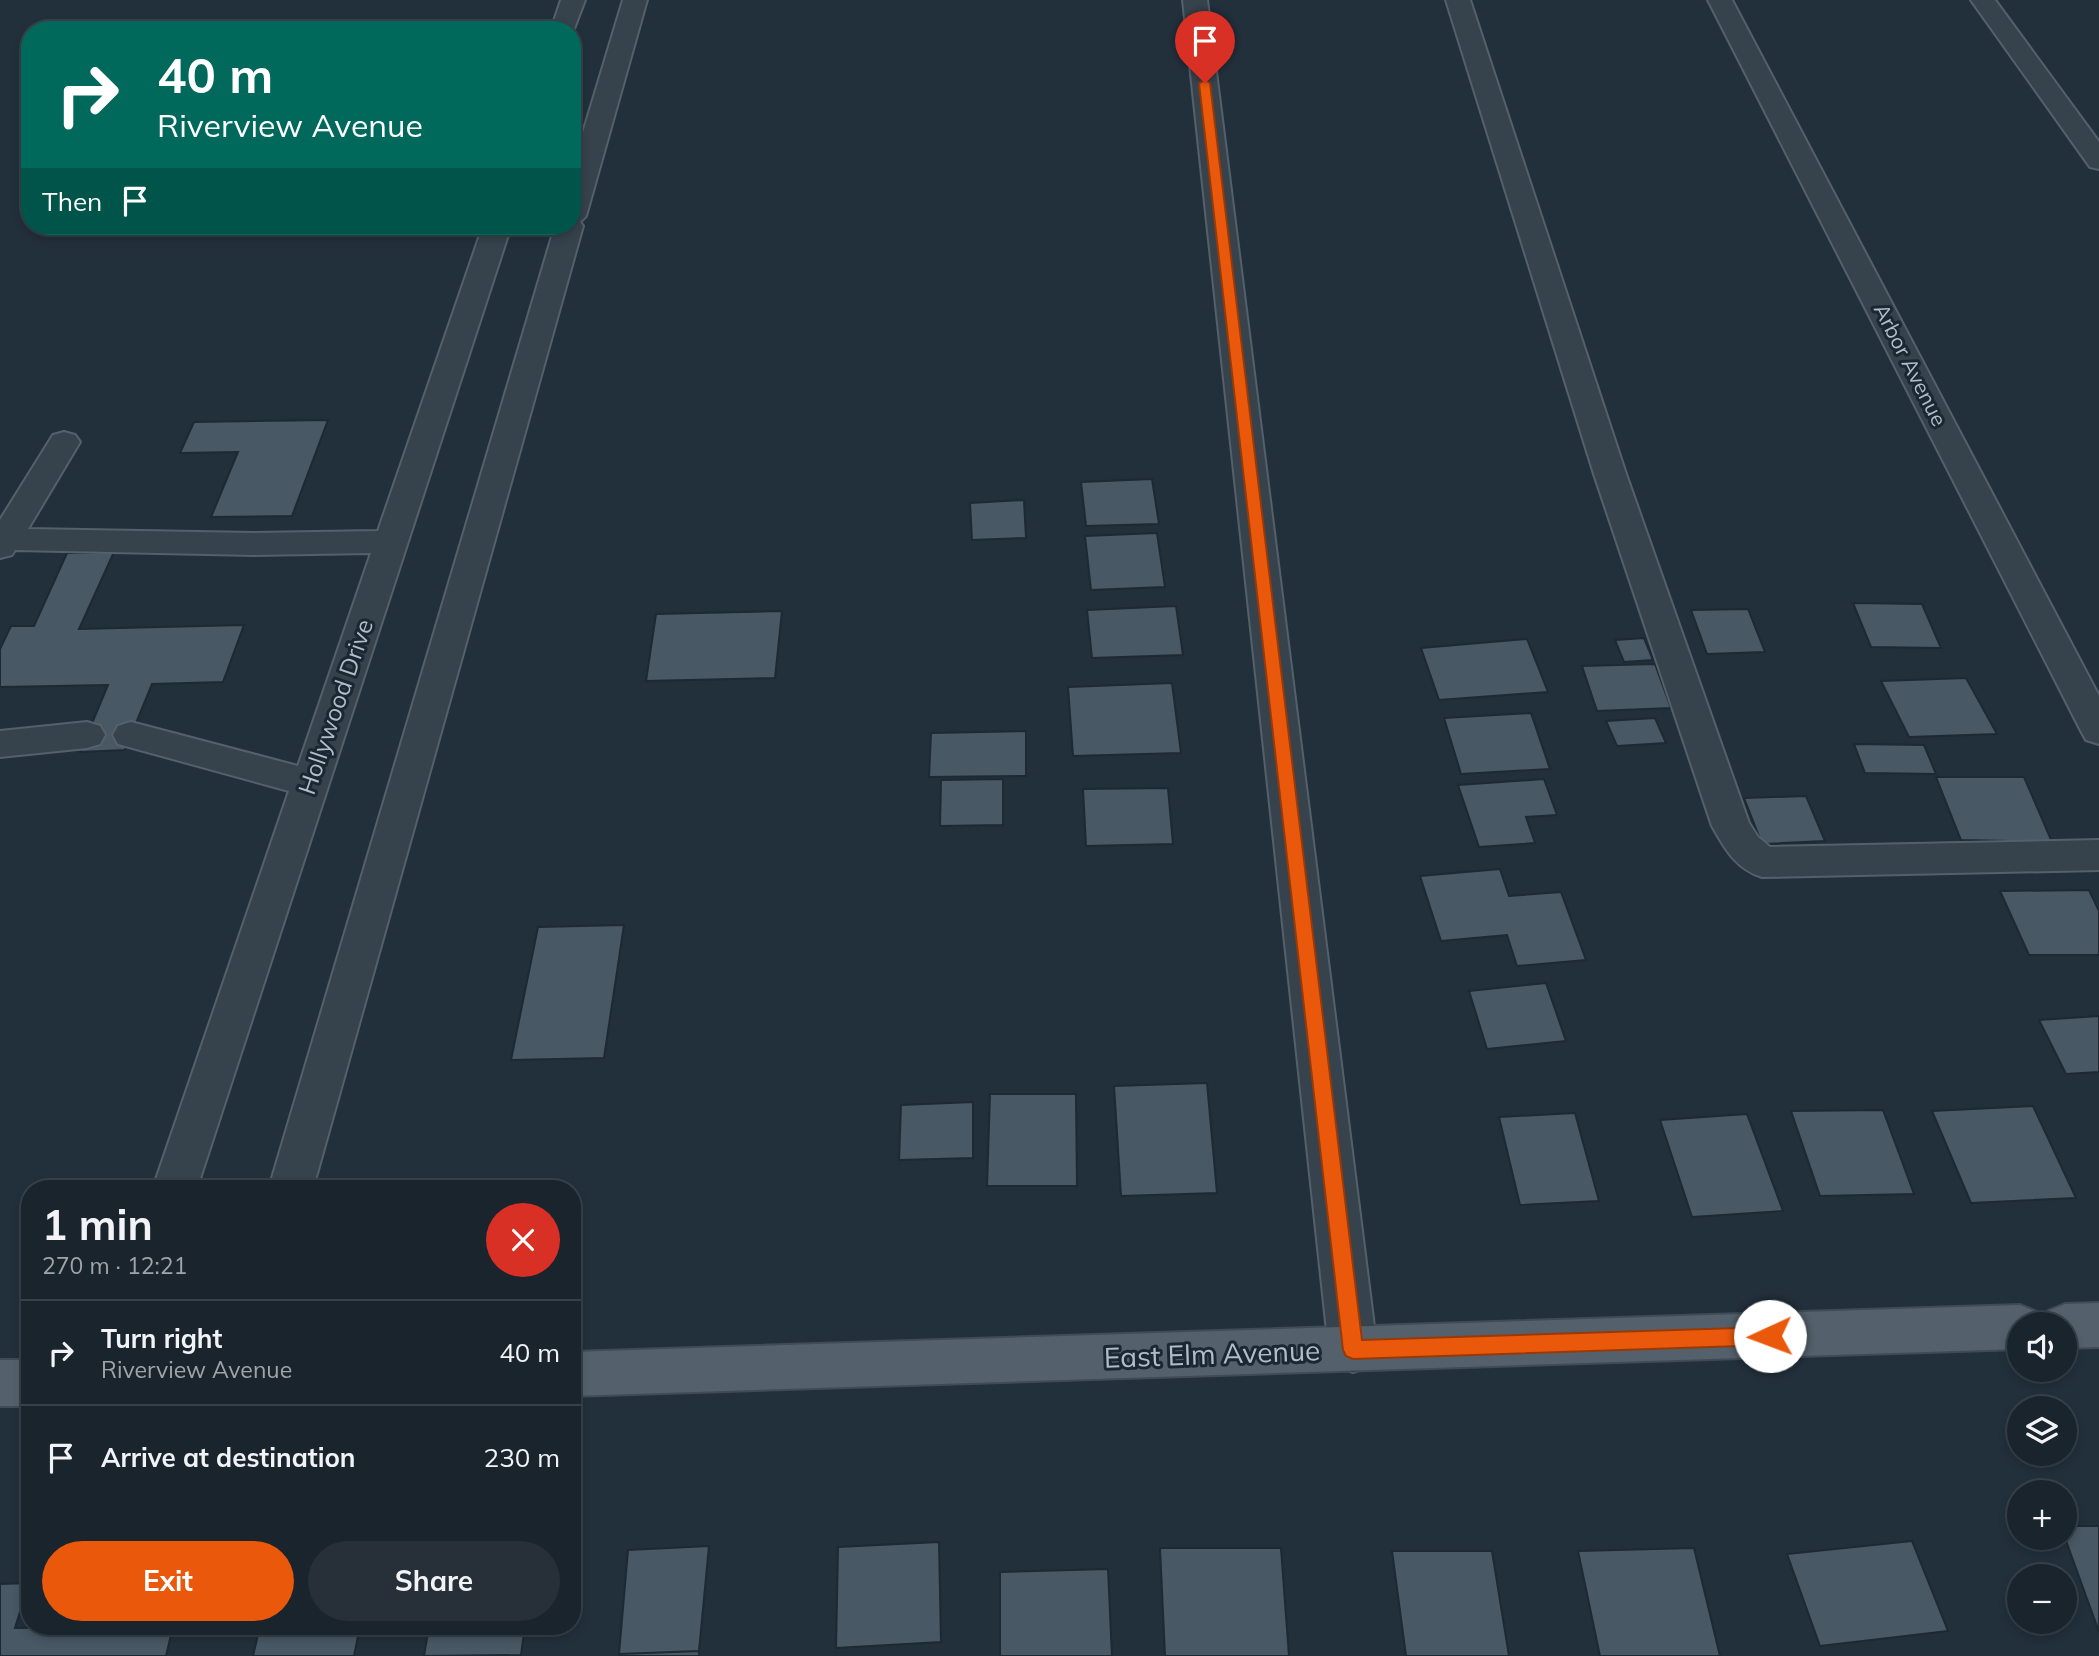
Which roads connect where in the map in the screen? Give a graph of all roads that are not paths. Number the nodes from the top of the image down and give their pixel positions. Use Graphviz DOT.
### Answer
graph roads {
  1 [pos="573,0"];
  2 [pos="635,0"];
  3 [pos="1195,0"];
  4 [pos="1458,0"];
  5 [pos="1720,0"];
  6 [pos="1983,0"];
  7 [pos="566,21"];
  8 [pos="2099,161"];
  9 [pos="581,185"];
  10 [pos="494,235"];
  11 [pos="566,235"];
  12 [pos="64,442"];
  13 [pos="391,542"];
  14 [pos="2,543"];
  15 [pos="2099,731"];
  16 [pos="87,734"];
  17 [pos="131,735"];
  18 [pos="0,744"];
  19 [pos="310,783"];
  20 [pos="2099,855"];
  21 [pos="178,1180"];
  22 [pos="293,1180"];
  23 [pos="2099,1325"];
  24 [pos="2077,1326"];
  25 [pos="2007,1327"];
  26 [pos="1353,1350"];
  27 [pos="581,1374"];
  28 [pos="0,1383"];
  29 [pos="21,1383"];
  1 -- 7 [label="street"];
  2 -- 9 [label="street"];
  3 -- 26 [label="street"];
  4 -- 20 [label="street"];
  5 -- 15 [label="street, Arbor Avenue"];
  6 -- 8 [label="street"];
  10 -- 13 [label="street, Hollywood Drive"];
  11 -- 22 [label="street"];
  12 -- 14 [label="street"];
  13 -- 14 [label="street"];
  13 -- 19 [label="street, Hollywood Drive"];
  16 -- 18 [label="street"];
  17 -- 19 [label="street"];
  19 -- 21 [label="street, Hollywood Drive"];
  23 -- 24 [label="main road"];
  25 -- 26 [label="main road, East Elm Avenue"];
  26 -- 27 [label="main road, East Elm Avenue"];
  28 -- 29 [label="main road"];
}
